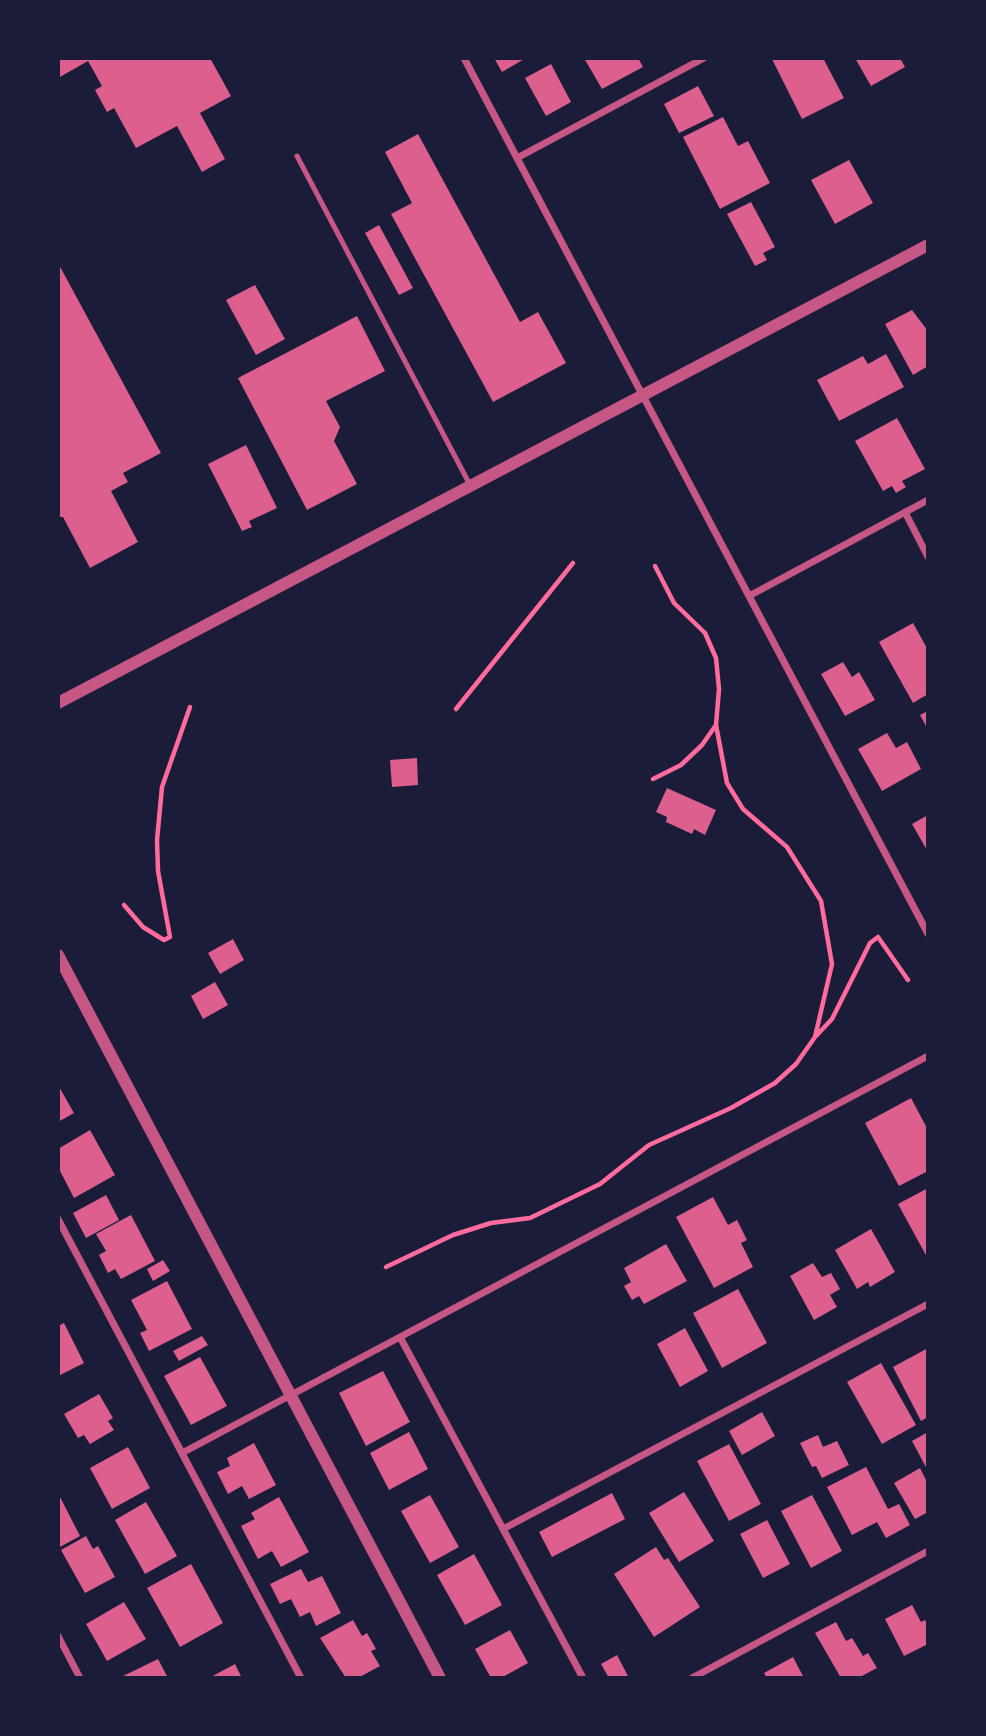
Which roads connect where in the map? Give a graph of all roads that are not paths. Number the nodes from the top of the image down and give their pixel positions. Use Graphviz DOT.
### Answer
graph roads {
  1 [pos="464,58"];
  2 [pos="704,58"];
  3 [pos="693,60"];
  4 [pos="297,156"];
  5 [pos="517,158"];
  6 [pos="928,244"];
  7 [pos="643,393"];
  8 [pos="470,485"];
  9 [pos="928,500"];
  10 [pos="905,512"];
  11 [pos="928,557"];
  12 [pos="750,596"];
  13 [pos="58,704"];
  14 [pos="928,934"];
  15 [pos="58,956"];
  16 [pos="928,1056"];
  17 [pos="58,1219"];
  18 [pos="928,1304"];
  19 [pos="400,1337"];
  20 [pos="290,1395"];
  21 [pos="182,1453"];
  22 [pos="503,1529"];
  23 [pos="928,1551"];
  24 [pos="58,1636"];
  25 [pos="80,1678"];
  26 [pos="301,1678"];
  27 [pos="440,1678"];
  28 [pos="583,1678"];
  29 [pos="692,1678"];
  1 -- 5 [label="street"];
  2 -- 3 [label="street"];
  3 -- 5 [label="street"];
  4 -- 8 [label="lane"];
  5 -- 7 [label="street"];
  6 -- 7 [label="street"];
  7 -- 8 [label="street"];
  7 -- 12 [label="street"];
  8 -- 13 [label="street"];
  9 -- 10 [label="street"];
  10 -- 11 [label="street"];
  10 -- 12 [label="street"];
  12 -- 14 [label="street"];
  15 -- 20 [label="street"];
  16 -- 19 [label="street"];
  17 -- 21 [label="street"];
  18 -- 22 [label="street"];
  19 -- 20 [label="street"];
  19 -- 22 [label="street"];
  20 -- 21 [label="street"];
  20 -- 27 [label="street"];
  21 -- 26 [label="street"];
  22 -- 28 [label="street"];
  23 -- 29 [label="street"];
  24 -- 25 [label="street"];
}
